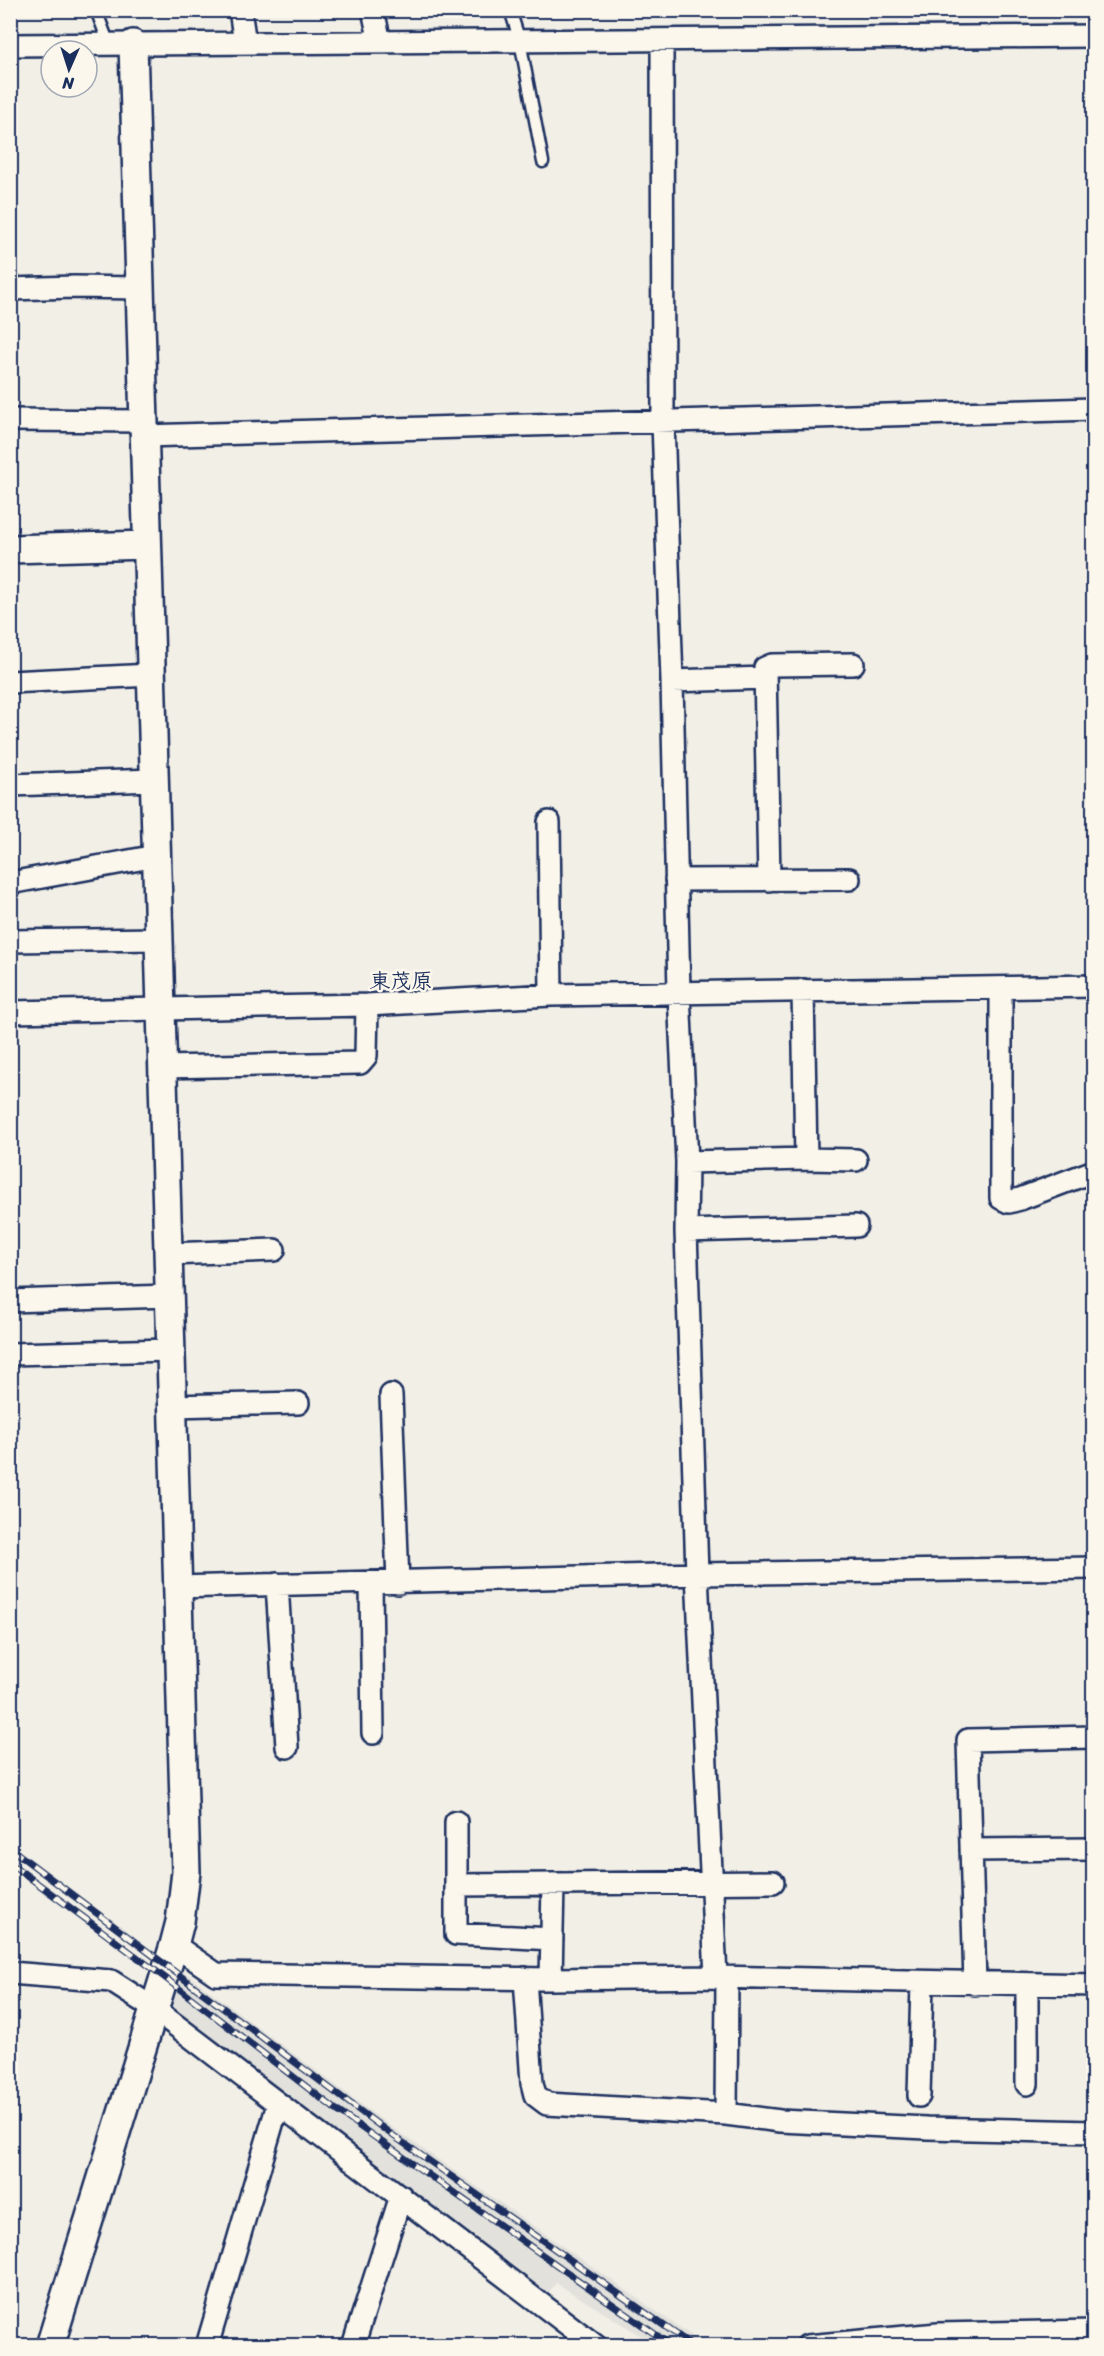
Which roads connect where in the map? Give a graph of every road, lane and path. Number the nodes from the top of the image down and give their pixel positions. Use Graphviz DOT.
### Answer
graph roads {
  1 [pos="96,10"];
  2 [pos="240,10"];
  3 [pos="373,10"];
  4 [pos="510,10"];
  5 [pos="1094,36"];
  6 [pos="662,40"];
  7 [pos="520,41"];
  8 [pos="380,42"];
  9 [pos="246,43"];
  10 [pos="121,44"];
  11 [pos="10,45"];
  12 [pos="543,162"];
  13 [pos="140,288"];
  14 [pos="10,289"];
  15 [pos="1094,409"];
  16 [pos="10,420"];
  17 [pos="663,422"];
  18 [pos="144,428"];
  19 [pos="147,545"];
  20 [pos="10,549"];
  21 [pos="853,664"];
  22 [pos="151,675"];
  23 [pos="765,678"];
  24 [pos="672,681"];
  25 [pos="10,682"];
  26 [pos="154,780"];
  27 [pos="10,785"];
  28 [pos="549,822"];
  29 [pos="156,856"];
  30 [pos="849,879"];
  31 [pos="676,880"];
  32 [pos="769,880"];
  33 [pos="10,883"];
  34 [pos="159,939"];
  35 [pos="10,941"];
  36 [pos="1094,986"];
  37 [pos="1001,988"];
  38 [pos="803,990"];
  39 [pos="679,993"];
  40 [pos="550,995"];
  41 [pos="367,1005"];
  42 [pos="161,1008"];
  43 [pos="10,1012"];
  44 [pos="162,1066"];
  45 [pos="806,1159"];
  46 [pos="856,1160"];
  47 [pos="687,1162"];
  48 [pos="1094,1171"];
  49 [pos="856,1226"];
  50 [pos="686,1231"];
  51 [pos="274,1250"];
  52 [pos="168,1254"];
  53 [pos="169,1296"];
  54 [pos="10,1301"];
  55 [pos="171,1350"];
  56 [pos="10,1354"];
  57 [pos="391,1395"];
  58 [pos="298,1403"];
  59 [pos="172,1406"];
  60 [pos="1094,1568"];
  61 [pos="697,1574"];
  62 [pos="398,1582"];
  63 [pos="277,1584"];
  64 [pos="371,1584"];
  65 [pos="177,1587"];
  66 [pos="373,1733"];
  67 [pos="1094,1737"];
  68 [pos="287,1747"];
  69 [pos="456,1822"];
  70 [pos="1094,1849"];
  71 [pos="971,1850"];
  72 [pos="710,1882"];
  73 [pos="773,1882"];
  74 [pos="553,1884"];
  75 [pos="456,1885"];
  76 [pos="552,1939"];
  77 [pos="174,1945"];
  78 [pos="11,1976"];
  79 [pos="525,1978"];
  80 [pos="721,1978"];
  81 [pos="551,1979"];
  82 [pos="922,1983"];
  83 [pos="975,1984"];
  84 [pos="1027,1984"];
  85 [pos="1094,1985"];
  86 [pos="153,2008"];
  87 [pos="1027,2084"];
  88 [pos="919,2096"];
  89 [pos="278,2104"];
  90 [pos="726,2114"];
  91 [pos="1094,2132"];
  92 [pos="401,2196"];
  93 [pos="1094,2331"];
  94 [pos="50,2346"];
  95 [pos="207,2346"];
  96 [pos="353,2346"];
  97 [pos="596,2346"];
  98 [pos="807,2346"];
  1 -- 10 [label="lane"];
  2 -- 9 [label="street"];
  3 -- 8 [label="street"];
  4 -- 7 [label="lane"];
  5 -- 6 [label="street"];
  6 -- 7 [label="street"];
  6 -- 17 [label="street"];
  7 -- 8 [label="street"];
  7 -- 12 [label="lane"];
  8 -- 9 [label="street"];
  9 -- 10 [label="street"];
  10 -- 11 [label="street"];
  10 -- 13 [label="street"];
  13 -- 14 [label="street"];
  13 -- 18 [label="street"];
  15 -- 17 [label="street"];
  16 -- 18 [label="street"];
  17 -- 18 [label="street"];
  17 -- 24 [label="street"];
  18 -- 19 [label="street"];
  19 -- 20 [label="street"];
  19 -- 22 [label="street"];
  21 -- 23 [label="street"];
  22 -- 25 [label="street"];
  22 -- 26 [label="street"];
  23 -- 24 [label="street"];
  23 -- 32 [label="street"];
  24 -- 31 [label="street"];
  26 -- 27 [label="street"];
  26 -- 29 [label="street"];
  28 -- 40 [label="street"];
  29 -- 33 [label="street"];
  29 -- 34 [label="street"];
  30 -- 32 [label="street"];
  31 -- 32 [label="street"];
  31 -- 39 [label="street"];
  34 -- 35 [label="street"];
  34 -- 42 [label="street"];
  36 -- 37 [label="street"];
  37 -- 38 [label="street"];
  37 -- 48 [label="street"];
  38 -- 39 [label="street"];
  38 -- 45 [label="street"];
  39 -- 40 [label="street"];
  39 -- 47 [label="street"];
  40 -- 41 [label="street"];
  41 -- 42 [label="street"];
  41 -- 44 [label="street"];
  42 -- 43 [label="street"];
  42 -- 44 [label="street"];
  44 -- 52 [label="street"];
  45 -- 46 [label="street"];
  45 -- 47 [label="street"];
  47 -- 50 [label="street"];
  49 -- 50 [label="street"];
  50 -- 61 [label="street"];
  51 -- 52 [label="street"];
  52 -- 53 [label="street"];
  53 -- 54 [label="street"];
  53 -- 55 [label="street"];
  55 -- 56 [label="street"];
  55 -- 59 [label="street"];
  57 -- 62 [label="street"];
  58 -- 59 [label="street"];
  59 -- 65 [label="street"];
  60 -- 61 [label="street"];
  61 -- 62 [label="street"];
  61 -- 72 [label="street"];
  62 -- 64 [label="street"];
  63 -- 64 [label="street"];
  63 -- 65 [label="street"];
  63 -- 68 [label="street"];
  64 -- 66 [label="street"];
  65 -- 77 [label="street"];
  67 -- 71 [label="street"];
  69 -- 75 [label="street"];
  70 -- 71 [label="street"];
  71 -- 83 [label="street"];
  72 -- 73 [label="street"];
  72 -- 74 [label="street"];
  72 -- 80 [label="street"];
  74 -- 75 [label="street"];
  74 -- 76 [label="street"];
  75 -- 76 [label="street"];
  76 -- 81 [label="street"];
  77 -- 79 [label="street"];
  77 -- 86 [label="street"];
  78 -- 86 [label="street"];
  79 -- 81 [label="street"];
  79 -- 90 [label="street"];
  80 -- 81 [label="street"];
  80 -- 82 [label="street"];
  80 -- 90 [label="street"];
  82 -- 83 [label="street"];
  82 -- 88 [label="street"];
  83 -- 84 [label="street"];
  84 -- 85 [label="street"];
  84 -- 87 [label="street"];
  86 -- 89 [label="street"];
  86 -- 94 [label="street"];
  89 -- 92 [label="street"];
  89 -- 95 [label="street"];
  90 -- 91 [label="street"];
  92 -- 96 [label="street"];
  92 -- 97 [label="street"];
  93 -- 98 [label="street"];
}
